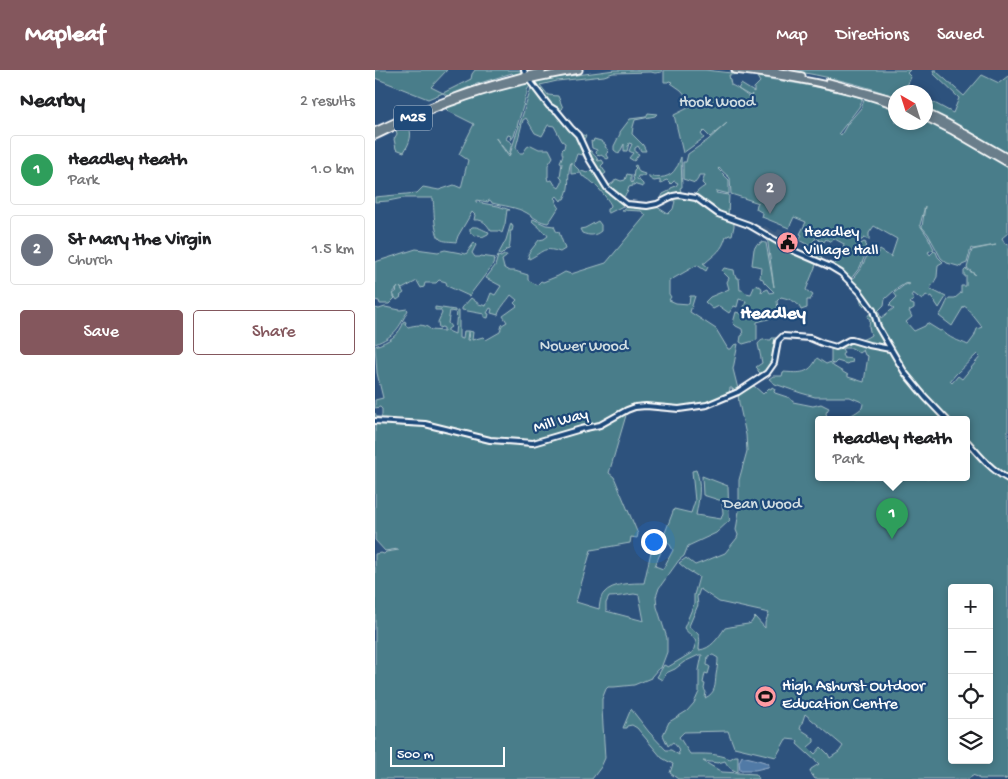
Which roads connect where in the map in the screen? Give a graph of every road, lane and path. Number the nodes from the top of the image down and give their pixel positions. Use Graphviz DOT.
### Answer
graph roads {
  1 [pos="554,70"];
  2 [pos="579,70"];
  3 [pos="735,70"];
  4 [pos="767,70"];
  5 [pos="530,81"];
  6 [pos="888,98"];
  7 [pos="888,103"];
  8 [pos="933,116"];
  9 [pos="933,121"];
  10 [pos="375,131"];
  11 [pos="375,136"];
  12 [pos="1008,158"];
  13 [pos="1008,163"];
  14 [pos="891,349"];
  15 [pos="943,416"];
  16 [pos="375,421"];
  17 [pos="970,444"];
  18 [pos="1008,478"];
  1 -- 10 [label="highway, M25"];
  2 -- 11 [label="highway, M25"];
  3 -- 7 [label="highway"];
  4 -- 6 [label="highway"];
  5 -- 14 [label="main road"];
  8 -- 12 [label="highway"];
  9 -- 13 [label="highway"];
  14 -- 15 [label="main road"];
  14 -- 16 [label="main road, Mill Way"];
  17 -- 18 [label="main road"];
}
